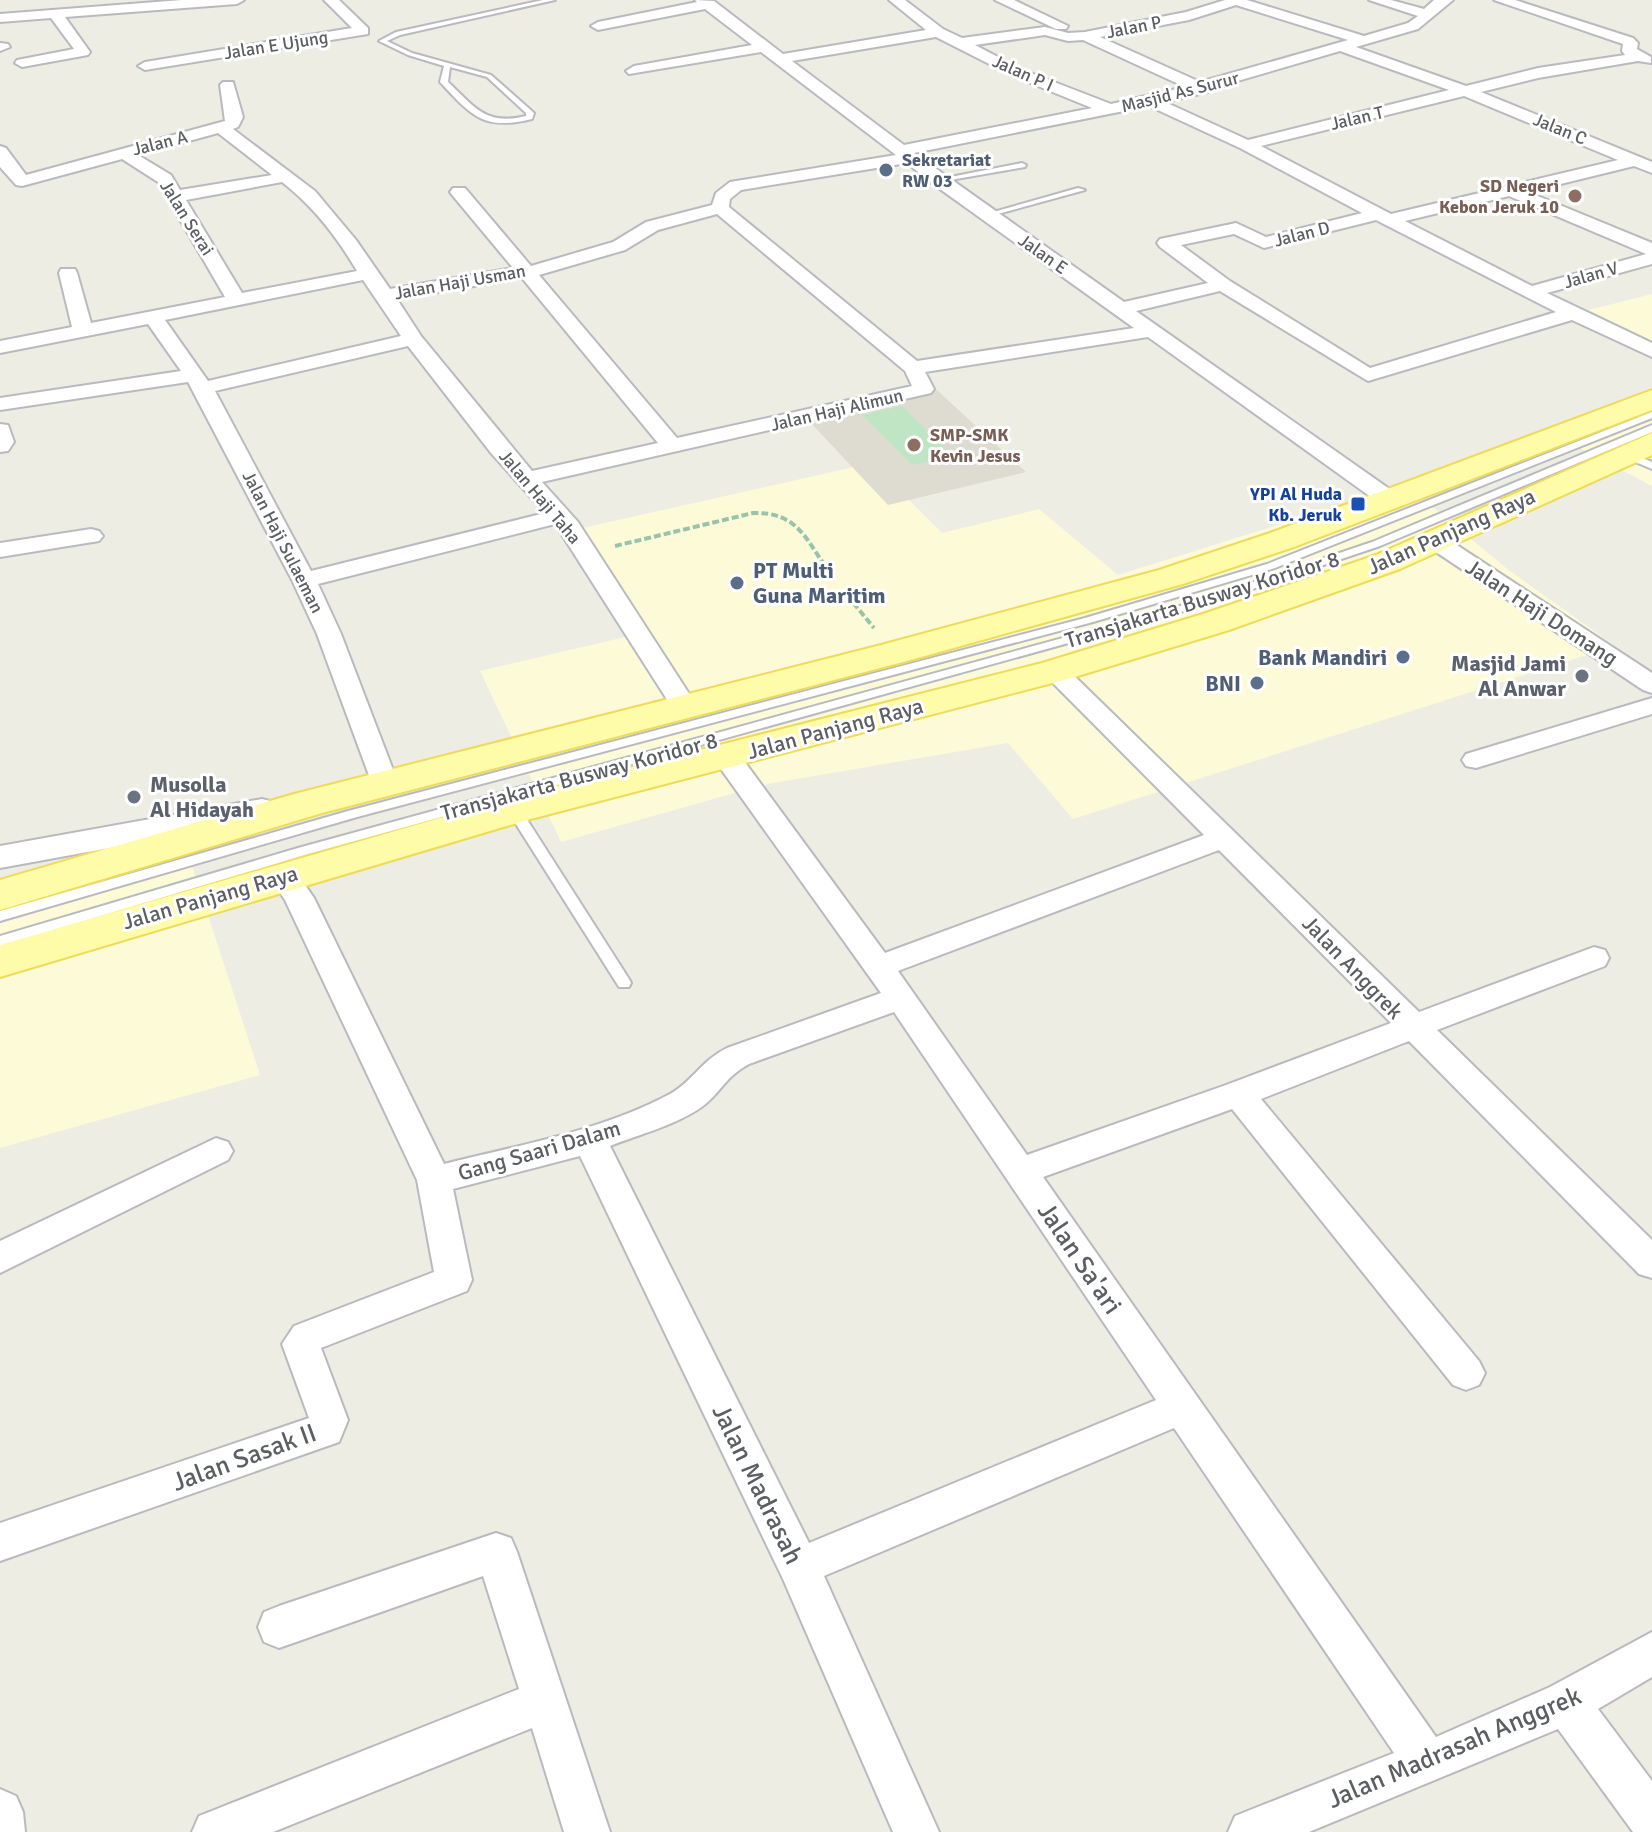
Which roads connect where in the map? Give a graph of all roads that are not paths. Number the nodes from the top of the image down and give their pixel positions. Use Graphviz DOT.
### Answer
graph roads {
  1 [pos="237,0"];
  2 [pos="331,0"];
  3 [pos="521,0"];
  4 [pos="552,0"];
  5 [pos="896,0"];
  6 [pos="1002,0"];
  7 [pos="1175,0"];
  8 [pos="1237,0"];
  9 [pos="1376,0"];
  10 [pos="1446,0"];
  11 [pos="1501,0"];
  12 [pos="705,2"];
  13 [pos="1208,11"];
  14 [pos="55,14"];
  15 [pos="1425,14"];
  16 [pos="0,18"];
  17 [pos="394,25"];
  18 [pos="598,26"];
  19 [pos="1061,26"];
  20 [pos="938,32"];
  21 [pos="1085,36"];
  22 [pos="1366,41"];
  23 [pos="960,43"];
  24 [pos="764,47"];
  25 [pos="1345,48"];
  26 [pos="780,59"];
  27 [pos="1645,60"];
  28 [pos="22,63"];
  29 [pos="145,66"];
  30 [pos="447,66"];
  31 [pos="634,71"];
  32 [pos="228,85"];
  33 [pos="1203,89"];
  34 [pos="1468,92"];
  35 [pos="1151,101"];
  36 [pos="1111,110"];
  37 [pos="222,128"];
  38 [pos="1246,145"];
  39 [pos="0,151"];
  40 [pos="123,152"];
  41 [pos="904,154"];
  42 [pos="1644,164"];
  43 [pos="1022,165"];
  44 [pos="286,176"];
  45 [pos="939,180"];
  46 [pos="1081,190"];
  47 [pos="1511,191"];
  48 [pos="459,192"];
  49 [pos="178,196"];
  50 [pos="720,208"];
  51 [pos="987,215"];
  52 [pos="1384,217"];
  53 [pos="1652,250"];
  54 [pos="1652,258"];
  55 [pos="524,272"];
  56 [pos="68,273"];
  57 [pos="368,274"];
  58 [pos="1223,285"];
  59 [pos="1531,292"];
  60 [pos="385,295"];
  61 [pos="236,299"];
  62 [pos="1121,309"];
  63 [pos="1574,313"];
  64 [pos="152,316"];
  65 [pos="83,331"];
  66 [pos="1151,331"];
  67 [pos="413,339"];
  68 [pos="0,347"];
  69 [pos="1652,351"];
  70 [pos="913,368"];
  71 [pos="198,382"];
  72 [pos="1652,399"];
  73 [pos="0,404"];
  74 [pos="1652,415"];
  75 [pos="1652,428"];
  76 [pos="0,430"];
  77 [pos="0,446"];
  78 [pos="673,447"];
  79 [pos="1642,454"];
  80 [pos="527,479"];
  81 [pos="1390,500"];
  82 [pos="561,516"];
  83 [pos="91,536"];
  84 [pos="1432,539"];
  85 [pos="0,550"];
  86 [pos="304,580"];
  87 [pos="1193,599"];
  88 [pos="1055,671"];
  89 [pos="1651,688"];
  90 [pos="684,706"];
  91 [pos="726,756"];
  92 [pos="1476,760"];
  93 [pos="384,783"];
  94 [pos="309,803"];
  95 [pos="514,810"];
  96 [pos="1226,837"];
  97 [pos="0,857"];
  98 [pos="284,876"];
  99 [pos="0,895"];
  100 [pos="0,916"];
  101 [pos="0,941"];
  102 [pos="1594,958"];
  103 [pos="0,961"];
  104 [pos="879,967"];
  105 [pos="624,983"];
  106 [pos="901,998"];
  107 [pos="1412,1027"];
  108 [pos="1238,1094"];
  109 [pos="590,1140"];
  110 [pos="216,1151"];
  111 [pos="1020,1171"];
  112 [pos="434,1180"];
  113 [pos="0,1258"];
  114 [pos="1652,1263"];
  115 [pos="1466,1373"];
  116 [pos="1182,1407"];
  117 [pos="0,1542"];
  118 [pos="799,1567"];
  119 [pos="279,1627"];
  120 [pos="1652,1653"];
  121 [pos="545,1701"];
  122 [pos="1566,1703"];
  123 [pos="1427,1763"];
  124 [pos="0,1812"];
  125 [pos="1652,1819"];
  126 [pos="2,1832"];
  127 [pos="215,1832"];
  128 [pos="587,1832"];
  129 [pos="916,1832"];
  130 [pos="1251,1832"];
  1 -- 14 [label="street"];
  2 -- 29 [label="street, Jalan E Ujung"];
  3 -- 17 [label="lane"];
  4 -- 30 [label="lane"];
  5 -- 20 [label="street, Jalan P I"];
  6 -- 19 [label="street"];
  7 -- 13 [label="street"];
  8 -- 13 [label="street, Jalan P"];
  8 -- 22 [label="street, Jalan P"];
  9 -- 15 [label="street"];
  10 -- 15 [label="street, Masjid As Surur"];
  11 -- 27 [label="street"];
  12 -- 18 [label="street"];
  12 -- 24 [label="street, Jalan E"];
  13 -- 21 [label="street, Jalan P"];
  14 -- 16 [label="street"];
  14 -- 28 [label="street"];
  15 -- 22 [label="street, Masjid As Surur"];
  20 -- 23 [label="street, Jalan P I"];
  20 -- 26 [label="street"];
  21 -- 23 [label="street"];
  21 -- 33 [label="street"];
  22 -- 25 [label="street, Masjid As Surur"];
  23 -- 36 [label="street, Jalan P I"];
  24 -- 26 [label="street, Jalan E"];
  24 -- 31 [label="street"];
  25 -- 33 [label="street, Masjid As Surur"];
  25 -- 34 [label="street, Jalan C"];
  26 -- 41 [label="street, Jalan E"];
  27 -- 34 [label="street"];
  30 -- 30 [label="lane"];
  32 -- 37 [label="street"];
  33 -- 35 [label="street, Masjid As Surur"];
  34 -- 38 [label="street, Jalan T"];
  34 -- 42 [label="street, Jalan C"];
  35 -- 36 [label="street, Masjid As Surur"];
  35 -- 38 [label="street, Jalan D"];
  36 -- 41 [label="street, Masjid As Surur"];
  37 -- 40 [label="street, Jalan A"];
  37 -- 44 [label="street"];
  38 -- 52 [label="street, Jalan D"];
  39 -- 40 [label="street, Jalan A"];
  40 -- 49 [label="street, Jalan Serai"];
  41 -- 45 [label="street, Jalan E"];
  41 -- 50 [label="street, Jalan Haji Usman"];
  42 -- 47 [label="street"];
  43 -- 45 [label="lane"];
  44 -- 49 [label="street"];
  44 -- 57 [label="street"];
  45 -- 51 [label="street, Jalan E"];
  46 -- 51 [label="lane"];
  47 -- 52 [label="street"];
  47 -- 53 [label="street"];
  48 -- 55 [label="street"];
  49 -- 61 [label="street, Jalan Serai"];
  50 -- 55 [label="street, Jalan Haji Usman"];
  50 -- 70 [label="street, Jalan Haji Alimun"];
  51 -- 62 [label="street, Jalan E"];
  52 -- 58 [label="street, Jalan D"];
  52 -- 59 [label="street, Jalan D"];
  54 -- 59 [label="street, Jalan V"];
  55 -- 60 [label="street, Jalan Haji Usman"];
  55 -- 78 [label="street"];
  56 -- 65 [label="street"];
  57 -- 60 [label="street, Jalan Haji Usman"];
  57 -- 61 [label="street, Jalan Haji Usman"];
  58 -- 62 [label="street"];
  58 -- 63 [label="street"];
  59 -- 63 [label="street, Jalan D"];
  60 -- 67 [label="street, Jalan Haji Taha"];
  61 -- 64 [label="street, Jalan Haji Usman"];
  62 -- 66 [label="street, Jalan E"];
  63 -- 69 [label="street, Jalan D"];
  64 -- 65 [label="street, Jalan Haji Usman"];
  64 -- 71 [label="street, Jalan Haji Sulaeman"];
  65 -- 68 [label="street, Jalan Haji Usman"];
  66 -- 70 [label="street"];
  66 -- 81 [label="street, Jalan E"];
  67 -- 71 [label="street"];
  67 -- 80 [label="street, Jalan Haji Taha"];
  70 -- 78 [label="street, Jalan Haji Alimun"];
  71 -- 73 [label="street"];
  71 -- 86 [label="street, Jalan Haji Sulaeman"];
  72 -- 81 [label="main road, Jalan Panjang Raya"];
  74 -- 87 [label="lane, Transjakarta Busway Koridor 8"];
  75 -- 87 [label="lane, Transjakarta Busway Koridor 8"];
  76 -- 77 [label="street"];
  78 -- 80 [label="street, Jalan Haji Alimun"];
  79 -- 84 [label="main road, Jalan Panjang Raya"];
  80 -- 82 [label="street, Jalan Haji Taha"];
  81 -- 87 [label="main road, Jalan Panjang Raya"];
  82 -- 86 [label="street"];
  82 -- 90 [label="street, Jalan Haji Taha"];
  83 -- 85 [label="street"];
  84 -- 87 [label="main road, Jalan Panjang Raya"];
  84 -- 89 [label="street, Jalan Haji Domang"];
  86 -- 93 [label="street, Jalan Haji Sulaeman"];
  87 -- 88 [label="main road, Jalan Panjang Raya"];
  87 -- 90 [label="main road, Jalan Panjang Raya"];
  87 -- 100 [label="lane, Transjakarta Busway Koridor 8"];
  87 -- 101 [label="lane, Transjakarta Busway Koridor 8"];
  88 -- 91 [label="main road, Jalan Panjang Raya"];
  88 -- 96 [label="street, Jalan Anggrek"];
  89 -- 92 [label="street"];
  90 -- 93 [label="main road, Jalan Panjang Raya"];
  91 -- 95 [label="main road, Jalan Panjang Raya"];
  91 -- 104 [label="street, Jalan Sa'ari"];
  93 -- 94 [label="main road, Jalan Panjang Raya"];
  94 -- 97 [label="street"];
  94 -- 99 [label="main road, Jalan Panjang Raya"];
  95 -- 98 [label="main road, Jalan Panjang Raya"];
  95 -- 105 [label="lane"];
  96 -- 104 [label="street"];
  96 -- 107 [label="street, Jalan Anggrek"];
  98 -- 103 [label="main road, Jalan Panjang Raya"];
  98 -- 112 [label="street, Jalan Sasak II"];
  102 -- 107 [label="street"];
  104 -- 106 [label="street, Jalan Sa'ari"];
  106 -- 109 [label="street, Gang Saari Dalam"];
  106 -- 111 [label="street, Jalan Sa'ari"];
  107 -- 108 [label="street"];
  107 -- 114 [label="street, Jalan Anggrek"];
  108 -- 111 [label="street"];
  108 -- 115 [label="street"];
  109 -- 112 [label="street, Gang Saari Dalam"];
  109 -- 118 [label="street, Jalan Madrasah"];
  110 -- 113 [label="street"];
  111 -- 116 [label="street, Jalan Sa'ari"];
  112 -- 117 [label="street, Jalan Sasak II"];
  116 -- 118 [label="street"];
  116 -- 123 [label="street, Jalan Sa'ari"];
  118 -- 129 [label="street, Jalan Madrasah"];
  119 -- 121 [label="street"];
  120 -- 122 [label="street, Jalan Madrasah Anggrek"];
  121 -- 127 [label="street"];
  121 -- 128 [label="street"];
  122 -- 123 [label="street, Jalan Madrasah Anggrek"];
  122 -- 125 [label="street"];
  123 -- 130 [label="street, Jalan Madrasah Anggrek"];
  124 -- 126 [label="street"];
}
